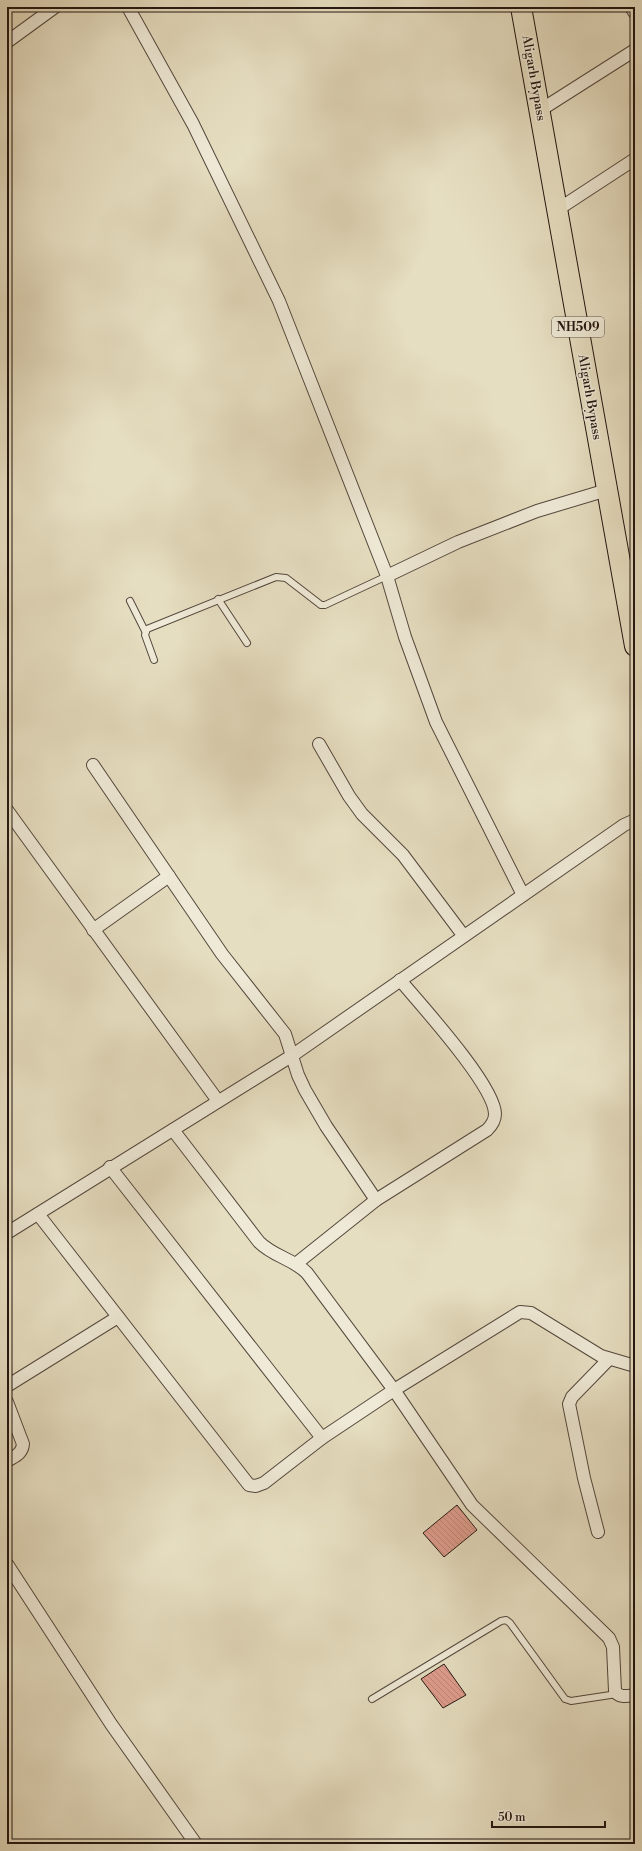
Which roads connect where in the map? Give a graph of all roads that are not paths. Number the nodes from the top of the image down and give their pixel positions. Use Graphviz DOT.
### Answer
graph roads {
  1 [pos="55,7"];
  2 [pos="521,7"];
  3 [pos="631,7"];
  4 [pos="132,8"];
  5 [pos="635,13"];
  6 [pos="7,42"];
  7 [pos="635,50"];
  8 [pos="539,110"];
  9 [pos="635,159"];
  10 [pos="557,210"];
  11 [pos="607,490"];
  12 [pos="388,576"];
  13 [pos="218,599"];
  14 [pos="130,601"];
  15 [pos="145,631"];
  16 [pos="247,643"];
  17 [pos="635,646"];
  18 [pos="154,660"];
  19 [pos="319,744"];
  20 [pos="93,765"];
  21 [pos="7,810"];
  22 [pos="635,820"];
  23 [pos="169,876"];
  24 [pos="523,894"];
  25 [pos="93,930"];
  26 [pos="463,935"];
  27 [pos="400,980"];
  28 [pos="293,1054"];
  29 [pos="218,1101"];
  30 [pos="173,1130"];
  31 [pos="110,1167"];
  32 [pos="376,1200"];
  33 [pos="38,1214"];
  34 [pos="7,1233"];
  35 [pos="297,1264"];
  36 [pos="118,1318"];
  37 [pos="609,1359"];
  38 [pos="635,1366"];
  39 [pos="7,1386"];
  40 [pos="394,1390"];
  41 [pos="7,1402"];
  42 [pos="322,1438"];
  43 [pos="7,1461"];
  44 [pos="598,1532"];
  45 [pos="7,1564"];
  46 [pos="617,1694"];
  47 [pos="635,1696"];
  48 [pos="372,1699"];
  49 [pos="196,1844"];
  1 -- 6 [label="street"];
  2 -- 8 [label="highway, Aligarh Bypass / NH509"];
  3 -- 5 [label="street"];
  4 -- 12 [label="street"];
  7 -- 8 [label="street"];
  8 -- 10 [label="highway, Aligarh Bypass / NH509"];
  9 -- 10 [label="street"];
  10 -- 11 [label="highway, Aligarh Bypass / NH509"];
  11 -- 12 [label="street"];
  11 -- 17 [label="highway, Aligarh Bypass / NH509"];
  12 -- 13 [label="lane"];
  12 -- 24 [label="street"];
  13 -- 15 [label="lane"];
  13 -- 16 [label="lane"];
  14 -- 15 [label="lane"];
  15 -- 18 [label="lane"];
  19 -- 26 [label="street"];
  20 -- 23 [label="street"];
  21 -- 25 [label="street"];
  22 -- 24 [label="street"];
  23 -- 25 [label="street"];
  23 -- 28 [label="street"];
  24 -- 26 [label="street"];
  25 -- 29 [label="street"];
  26 -- 27 [label="street"];
  27 -- 28 [label="street"];
  27 -- 32 [label="street"];
  28 -- 29 [label="street"];
  28 -- 32 [label="street"];
  29 -- 30 [label="street"];
  30 -- 31 [label="street"];
  30 -- 35 [label="street"];
  31 -- 33 [label="street"];
  31 -- 42 [label="street"];
  32 -- 35 [label="street"];
  33 -- 34 [label="street"];
  33 -- 36 [label="street"];
  35 -- 40 [label="street"];
  36 -- 39 [label="street"];
  36 -- 42 [label="street"];
  37 -- 38 [label="street"];
  37 -- 40 [label="street"];
  37 -- 44 [label="street"];
  40 -- 42 [label="street"];
  40 -- 46 [label="street"];
  41 -- 43 [label="street"];
  45 -- 49 [label="street"];
  46 -- 47 [label="street"];
  46 -- 48 [label="lane"];
}
